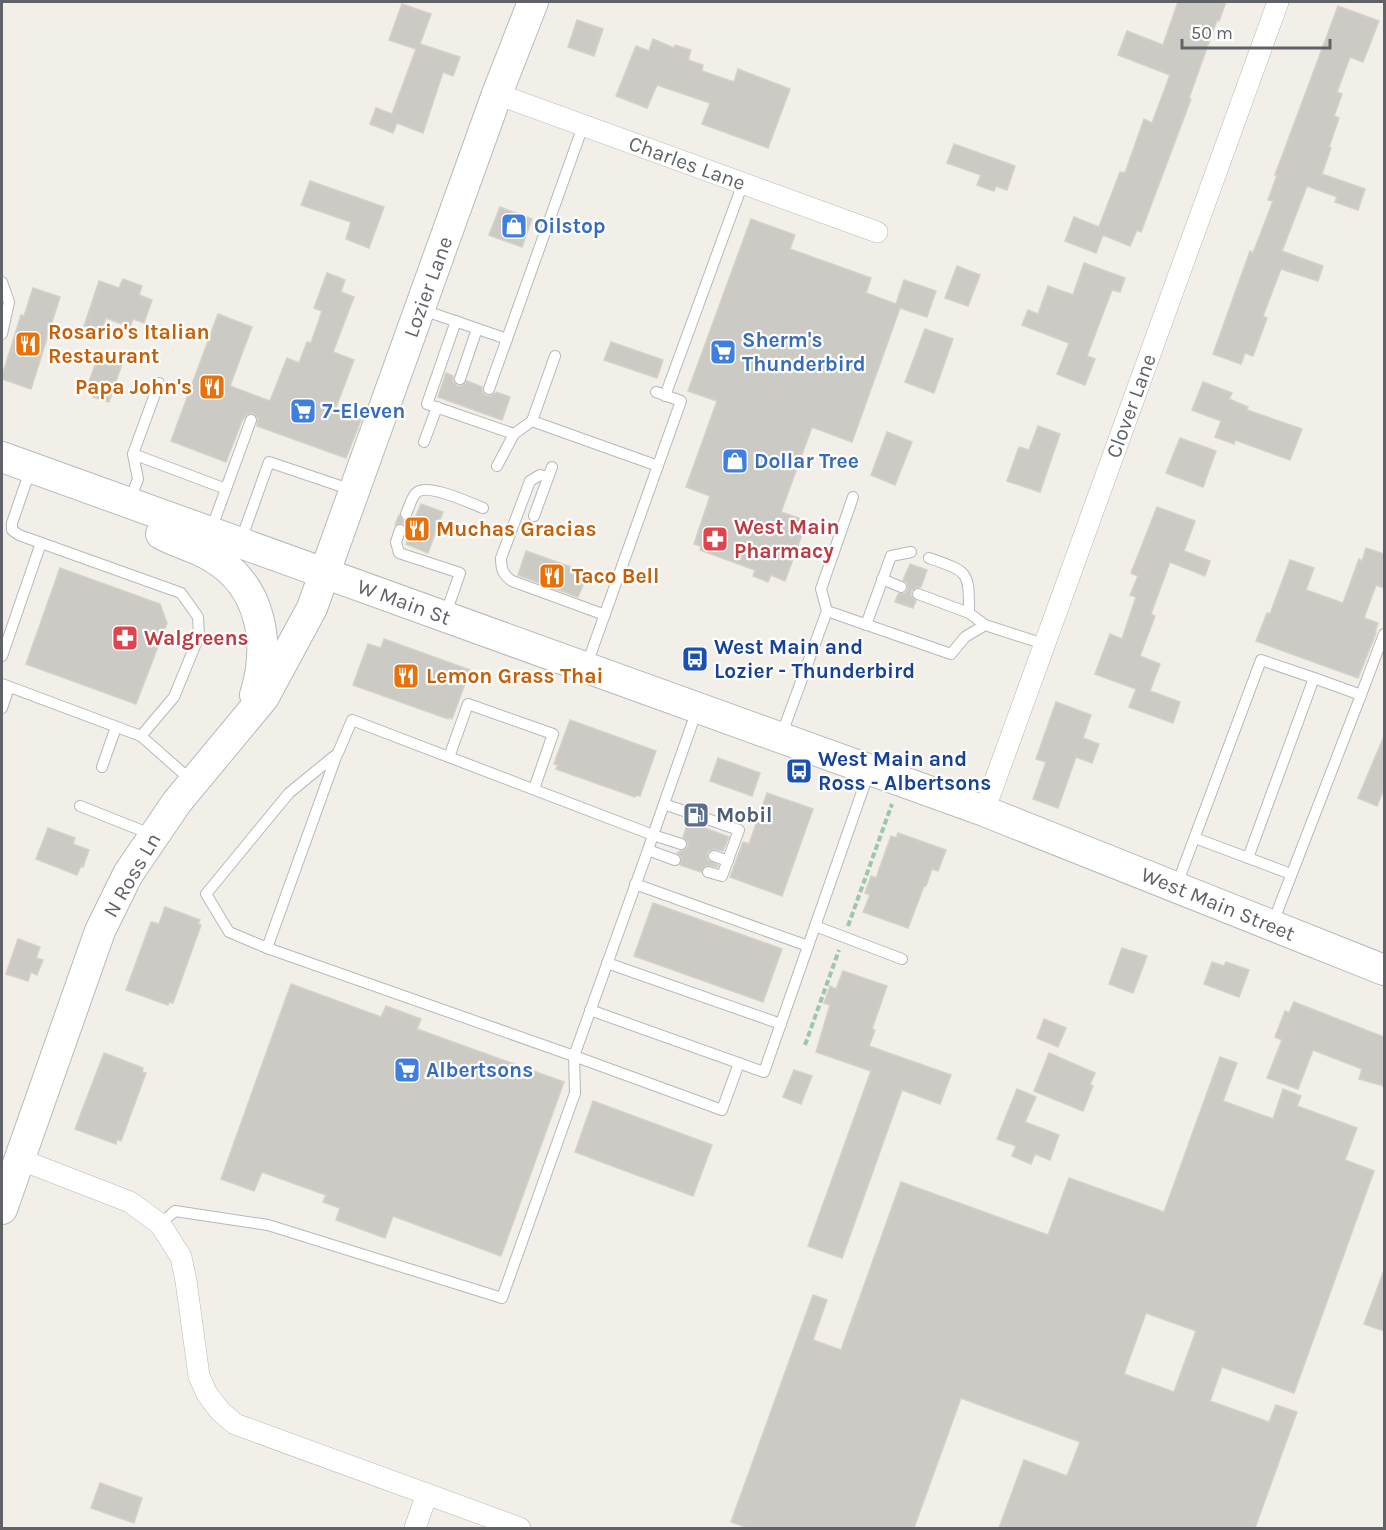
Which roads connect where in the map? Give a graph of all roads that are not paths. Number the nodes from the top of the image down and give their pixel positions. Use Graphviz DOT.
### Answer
graph roads {
  1 [pos="533,2"];
  2 [pos="1278,2"];
  3 [pos="496,94"];
  4 [pos="583,126"];
  5 [pos="743,183"];
  6 [pos="877,232"];
  7 [pos="2,282"];
  8 [pos="5,301"];
  9 [pos="420,309"];
  10 [pos="456,321"];
  11 [pos="477,329"];
  12 [pos="2,334"];
  13 [pos="507,339"];
  14 [pos="555,356"];
  15 [pos="460,379"];
  16 [pos="159,383"];
  17 [pos="489,389"];
  18 [pos="437,407"];
  19 [pos="251,420"];
  20 [pos="532,421"];
  21 [pos="514,434"];
  22 [pos="424,442"];
  23 [pos="133,454"];
  24 [pos="2,458"];
  25 [pos="497,466"];
  26 [pos="658,466"];
  27 [pos="31,468"];
  28 [pos="226,489"];
  29 [pos="91,490"];
  30 [pos="355,491"];
  31 [pos="853,497"];
  32 [pos="129,503"];
  33 [pos="483,508"];
  34 [pos="406,514"];
  35 [pos="534,516"];
  36 [pos="400,530"];
  37 [pos="210,533"];
  38 [pos="41,543"];
  39 [pos="240,543"];
  40 [pos="911,552"];
  41 [pos="929,558"];
  42 [pos="326,574"];
  43 [pos="882,579"];
  44 [pos="901,587"];
  45 [pos="918,594"];
  46 [pos="827,611"];
  47 [pos="969,613"];
  48 [pos="605,615"];
  49 [pos="445,616"];
  50 [pos="866,625"];
  51 [pos="985,625"];
  52 [pos="1384,634"];
  53 [pos="1044,644"];
  54 [pos="2,656"];
  55 [pos="586,667"];
  56 [pos="1314,678"];
  57 [pos="5,686"];
  58 [pos="1361,695"];
  59 [pos="698,706"];
  60 [pos="2,708"];
  61 [pos="245,720"];
  62 [pos="116,727"];
  63 [pos="141,736"];
  64 [pos="794,741"];
  65 [pos="338,753"];
  66 [pos="449,757"];
  67 [pos="102,767"];
  68 [pos="870,769"];
  69 [pos="193,782"];
  70 [pos="534,789"];
  71 [pos="664,804"];
  72 [pos="80,806"];
  73 [pos="984,810"];
  74 [pos="153,835"];
  75 [pos="653,835"];
  76 [pos="1195,838"];
  77 [pos="681,844"];
  78 [pos="648,850"];
  79 [pos="714,856"];
  80 [pos="1248,858"];
  81 [pos="675,860"];
  82 [pos="728,861"];
  83 [pos="708,872"];
  84 [pos="1291,874"];
  85 [pos="635,884"];
  86 [pos="1176,887"];
  87 [pos="1272,925"];
  88 [pos="815,926"];
  89 [pos="808,946"];
  90 [pos="267,948"];
  91 [pos="902,959"];
  92 [pos="607,963"];
  93 [pos="1384,970"];
  94 [pos="590,1011"];
  95 [pos="781,1024"];
  96 [pos="574,1056"];
  97 [pos="739,1063"];
  98 [pos="19,1159"];
  99 [pos="2,1209"];
  100 [pos="160,1224"];
  101 [pos="427,1494"];
  102 [pos="415,1528"];
  103 [pos="520,1528"];
  1 -- 3 [label="main road, Lozier Lane"];
  2 -- 53 [label="street, Clover Lane"];
  3 -- 4 [label="street, Charles Lane"];
  3 -- 9 [label="main road, Lozier Lane"];
  4 -- 5 [label="street, Charles Lane"];
  4 -- 13 [label="lane"];
  5 -- 6 [label="street, Charles Lane"];
  5 -- 26 [label="lane"];
  7 -- 8 [label="lane"];
  8 -- 12 [label="lane"];
  9 -- 10 [label="lane"];
  9 -- 30 [label="main road, Lozier Lane"];
  10 -- 11 [label="lane"];
  10 -- 18 [label="lane"];
  11 -- 13 [label="lane"];
  11 -- 15 [label="lane"];
  13 -- 17 [label="lane"];
  14 -- 20 [label="lane"];
  16 -- 23 [label="lane"];
  18 -- 21 [label="lane"];
  18 -- 22 [label="lane"];
  19 -- 28 [label="lane"];
  20 -- 21 [label="lane"];
  20 -- 26 [label="lane"];
  21 -- 25 [label="lane"];
  23 -- 28 [label="lane"];
  23 -- 32 [label="lane"];
  24 -- 27 [label="main road, W Main St"];
  26 -- 48 [label="lane"];
  27 -- 29 [label="main road, W Main St"];
  27 -- 38 [label="lane"];
  28 -- 37 [label="lane"];
  29 -- 32 [label="main road, W Main St"];
  29 -- 61 [label="main road"];
  30 -- 39 [label="lane"];
  30 -- 42 [label="main road, Lozier Lane"];
  31 -- 46 [label="lane"];
  32 -- 37 [label="main road, W Main St"];
  33 -- 34 [label="lane"];
  35 -- 48 [label="lane"];
  36 -- 49 [label="lane"];
  37 -- 39 [label="main road, W Main St"];
  38 -- 54 [label="lane"];
  38 -- 63 [label="lane"];
  39 -- 42 [label="main road, W Main St"];
  40 -- 43 [label="lane"];
  41 -- 47 [label="lane"];
  42 -- 49 [label="main road, W Main St"];
  42 -- 61 [label="main road, N Ross Ln"];
  43 -- 44 [label="lane"];
  43 -- 50 [label="lane"];
  45 -- 47 [label="lane"];
  46 -- 50 [label="lane"];
  46 -- 64 [label="lane"];
  47 -- 51 [label="lane"];
  48 -- 55 [label="lane"];
  49 -- 55 [label="main road, W Main St"];
  50 -- 51 [label="lane"];
  51 -- 53 [label="lane"];
  52 -- 58 [label="lane"];
  53 -- 73 [label="street, Clover Lane"];
  55 -- 59 [label="main road, W Main St"];
  56 -- 58 [label="lane"];
  56 -- 76 [label="lane"];
  56 -- 80 [label="lane"];
  57 -- 60 [label="lane"];
  57 -- 62 [label="lane"];
  58 -- 84 [label="lane"];
  59 -- 64 [label="main road, W Main St"];
  59 -- 71 [label="lane"];
  61 -- 69 [label="main road, N Ross Ln"];
  62 -- 63 [label="lane"];
  62 -- 67 [label="lane"];
  63 -- 69 [label="lane"];
  64 -- 68 [label="main road"];
  65 -- 66 [label="lane"];
  65 -- 90 [label="lane"];
  65 -- 90 [label="lane"];
  66 -- 70 [label="lane"];
  66 -- 70 [label="lane"];
  68 -- 73 [label="main road"];
  68 -- 88 [label="lane"];
  69 -- 74 [label="main road, N Ross Ln"];
  70 -- 75 [label="lane"];
  71 -- 75 [label="lane"];
  71 -- 82 [label="lane"];
  72 -- 74 [label="lane"];
  73 -- 86 [label="main road, West Main Street"];
  74 -- 98 [label="main road, N Ross Ln"];
  75 -- 77 [label="lane"];
  75 -- 78 [label="lane"];
  76 -- 80 [label="lane"];
  76 -- 86 [label="lane"];
  78 -- 81 [label="lane"];
  78 -- 85 [label="lane"];
  79 -- 82 [label="lane"];
  80 -- 84 [label="lane"];
  82 -- 83 [label="lane"];
  84 -- 87 [label="lane"];
  85 -- 89 [label="lane"];
  85 -- 92 [label="lane"];
  86 -- 87 [label="main road, West Main Street"];
  87 -- 93 [label="main road, West Main Street"];
  88 -- 89 [label="lane"];
  88 -- 91 [label="lane"];
  89 -- 95 [label="lane"];
  90 -- 96 [label="lane"];
  92 -- 94 [label="lane"];
  92 -- 95 [label="lane"];
  94 -- 96 [label="lane"];
  94 -- 97 [label="lane"];
  95 -- 97 [label="lane"];
  96 -- 97 [label="lane"];
  96 -- 100 [label="lane"];
  98 -- 99 [label="main road, N Ross Ln"];
  98 -- 100 [label="street"];
  100 -- 101 [label="street"];
  101 -- 102 [label="street"];
  101 -- 103 [label="street"];
}
